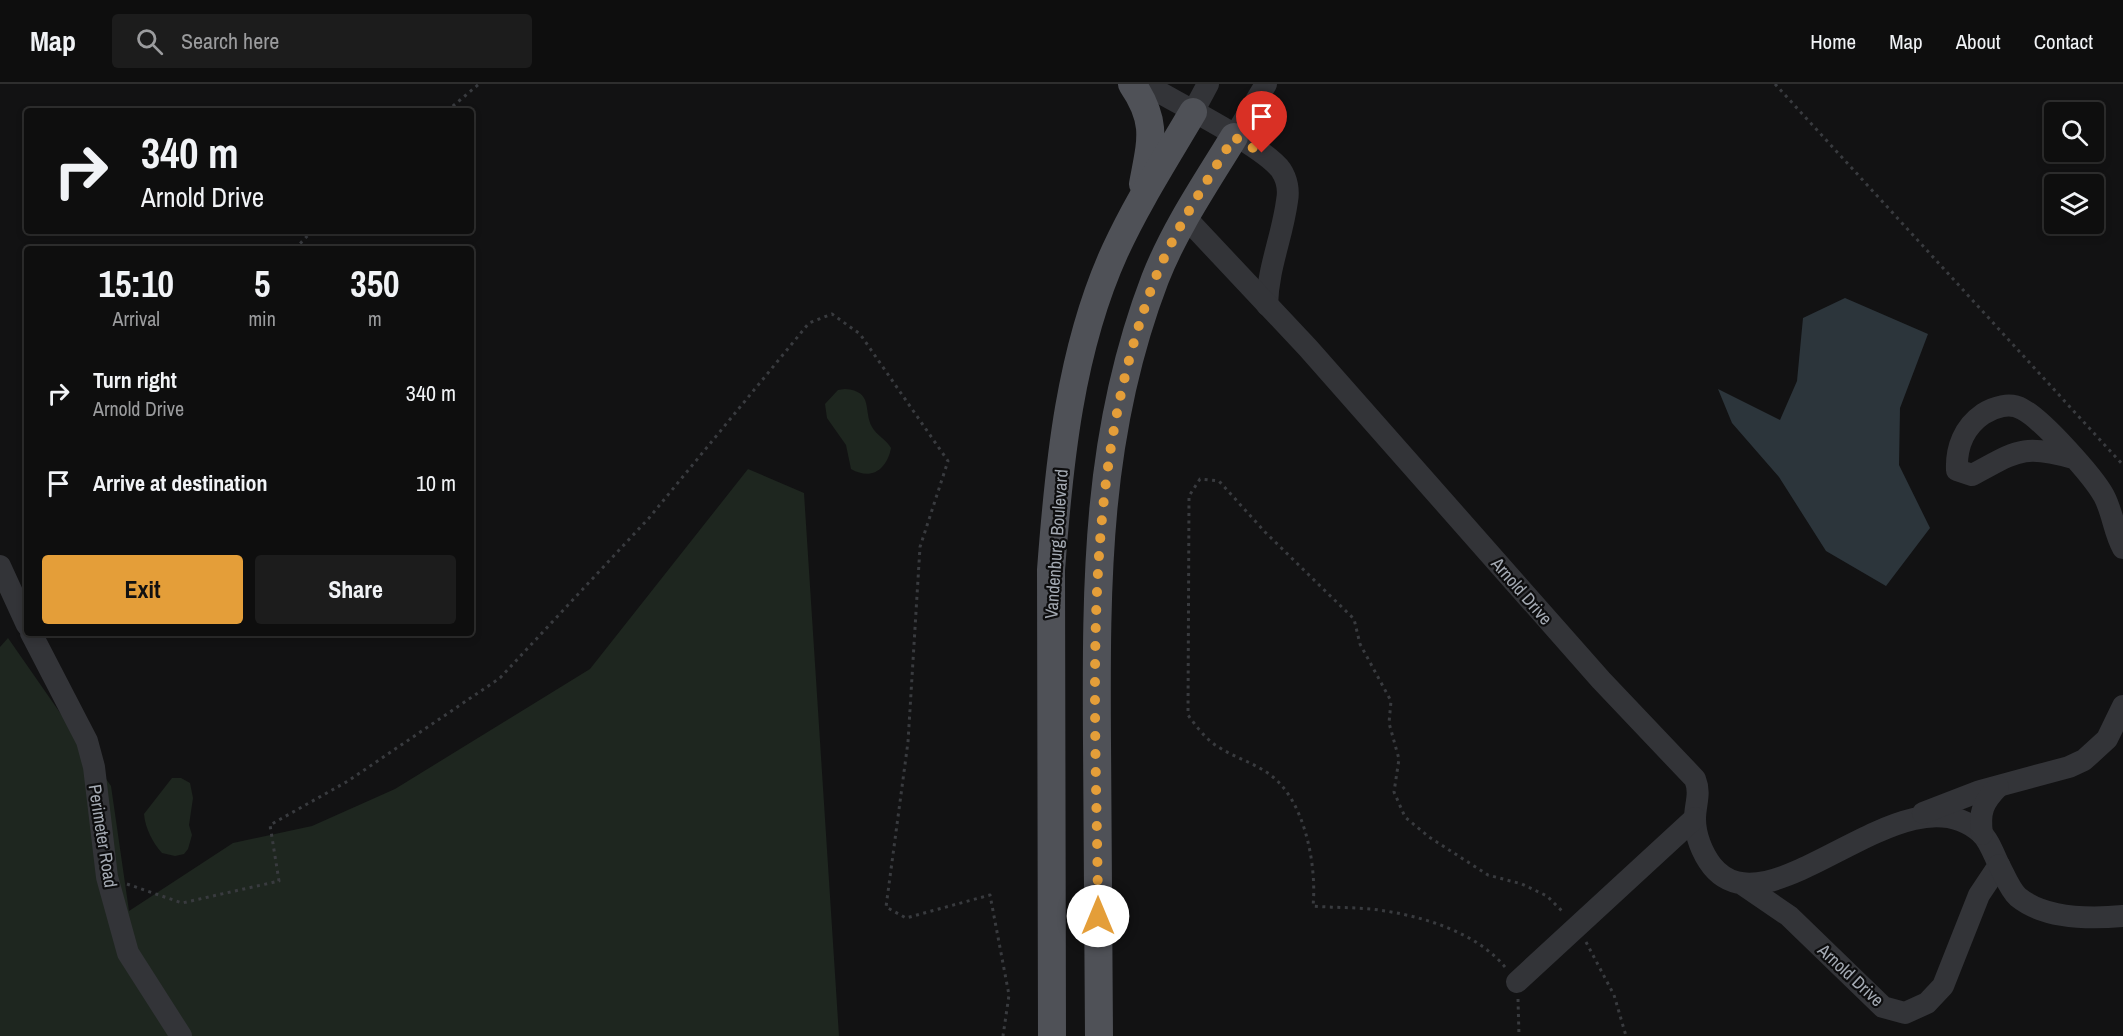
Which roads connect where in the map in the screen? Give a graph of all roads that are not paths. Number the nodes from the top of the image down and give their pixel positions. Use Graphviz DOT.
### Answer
graph roads {
  1 [pos="1131,84"];
  2 [pos="1145,84"];
  3 [pos="1208,84"];
  4 [pos="1266,84"];
  5 [pos="1193,112"];
  6 [pos="1234,137"];
  7 [pos="1139,205"];
  8 [pos="1185,217"];
  9 [pos="1267,305"];
  10 [pos="2073,458"];
  11 [pos="2123,548"];
  12 [pos="0,566"];
  13 [pos="24,618"];
  14 [pos="34,636"];
  15 [pos="2123,706"];
  16 [pos="1998,787"];
  17 [pos="1695,818"];
  18 [pos="1907,820"];
  19 [pos="1982,834"];
  20 [pos="1999,864"];
  21 [pos="1742,884"];
  22 [pos="2123,916"];
  23 [pos="1517,982"];
  24 [pos="181,1036"];
  25 [pos="1052,1036"];
  26 [pos="1099,1036"];
  1 -- 7 [label="main road"];
  2 -- 5 [label="street"];
  3 -- 5 [label="street, Vandenburg Boulevard"];
  4 -- 6 [label="street"];
  5 -- 6 [label="street"];
  5 -- 7 [label="main road, Vandenburg Boulevard"];
  6 -- 8 [label="main road"];
  6 -- 9 [label="street"];
  7 -- 25 [label="main road, Vandenburg Boulevard"];
  8 -- 9 [label="street, Arnold Drive"];
  8 -- 26 [label="main road"];
  9 -- 17 [label="street, Arnold Drive"];
  10 -- 10 [label="street"];
  10 -- 11 [label="street"];
  12 -- 13 [label="street"];
  14 -- 24 [label="street, Perimeter Road"];
  15 -- 16 [label="street"];
  16 -- 18 [label="street"];
  16 -- 19 [label="street"];
  17 -- 21 [label="street, Arnold Drive"];
  17 -- 23 [label="street"];
  18 -- 19 [label="street"];
  18 -- 21 [label="street"];
  19 -- 20 [label="street"];
  20 -- 21 [label="street, Arnold Drive"];
  20 -- 22 [label="street"];
}
